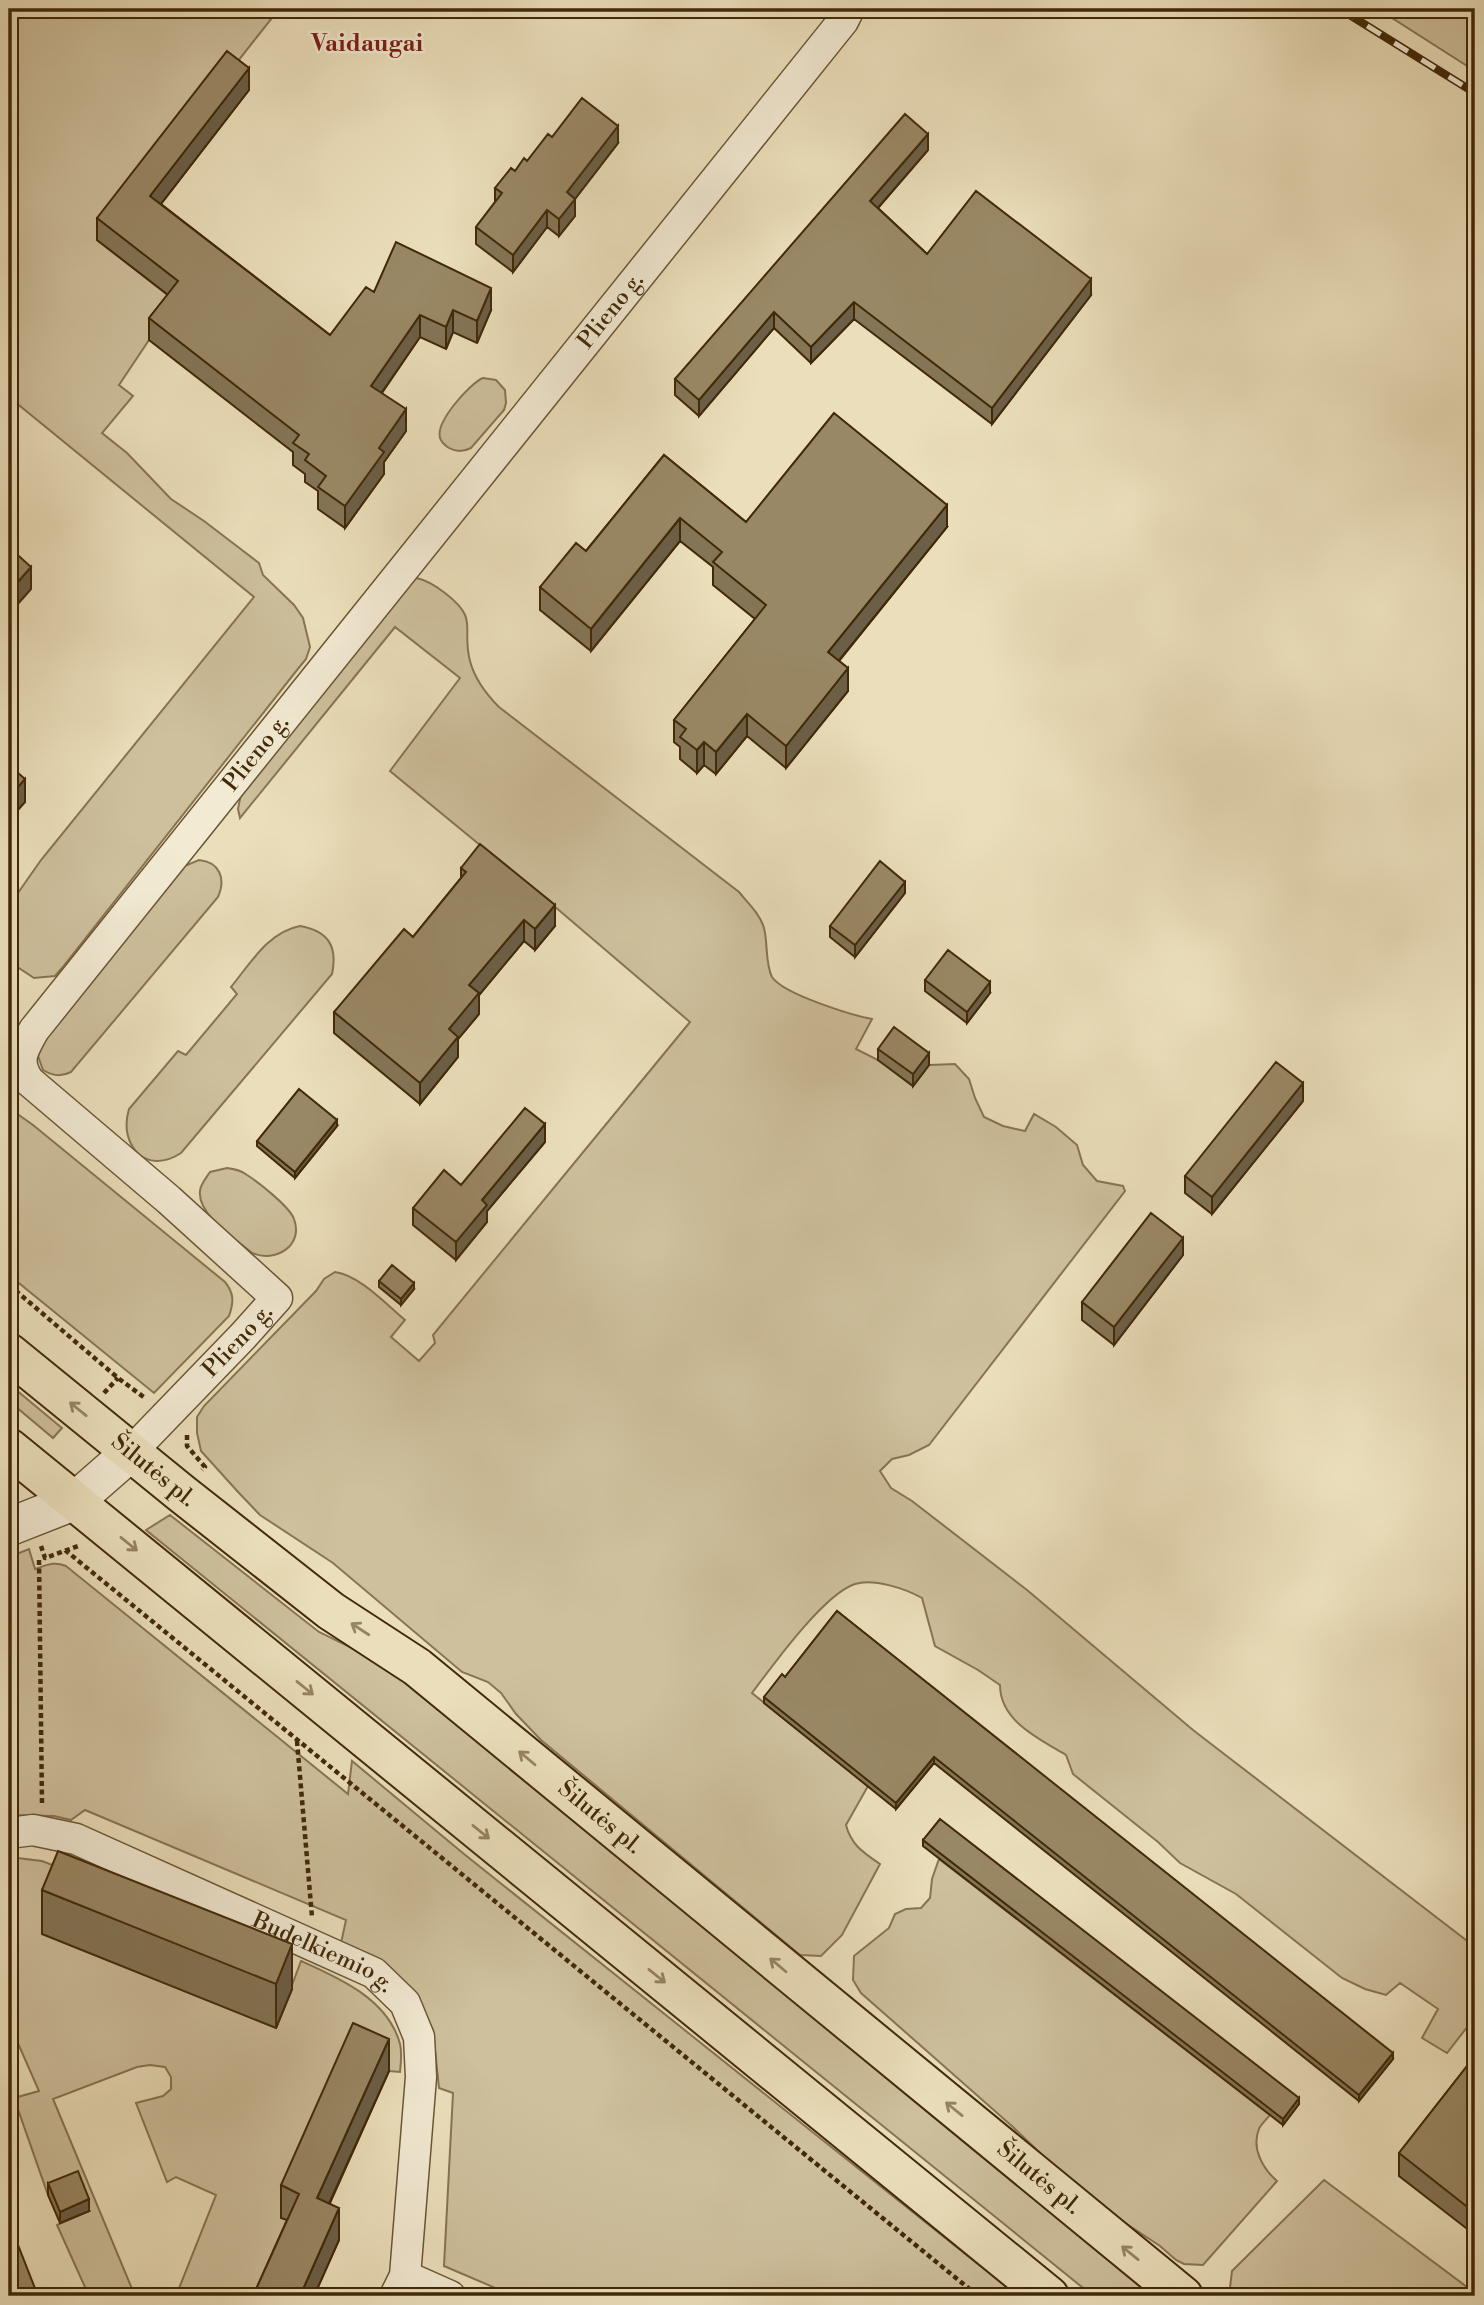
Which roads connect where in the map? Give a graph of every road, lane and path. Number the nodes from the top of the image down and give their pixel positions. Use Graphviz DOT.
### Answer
graph roads {
  1 [pos="849,9"];
  2 [pos="9,1285"];
  3 [pos="9,1353"];
  4 [pos="168,1414"];
  5 [pos="9,1448"];
  6 [pos="131,1452"];
  7 [pos="75,1501"];
  8 [pos="9,1527"];
  9 [pos="65,1550"];
  10 [pos="39,1560"];
  11 [pos="297,1740"];
  12 [pos="43,1832"];
  13 [pos="9,1833"];
  14 [pos="315,1946"];
  15 [pos="400,2286"];
  16 [pos="450,2296"];
  17 [pos="978,2296"];
  18 [pos="1049,2296"];
  19 [pos="1183,2296"];
  1 -- 4 [label="street, Plieno g."];
  2 -- 4 [label="path"];
  6 -- 3 [label="main road, Šilutės pl., one-way"];
  4 -- 6 [label="street, Plieno g."];
  5 -- 7 [label="main road"];
  6 -- 7 [label="street"];
  19 -- 6 [label="main road, Šilutės pl., one-way"];
  7 -- 8 [label="street"];
  7 -- 18 [label="main road, one-way"];
  9 -- 11 [label="path"];
  10 -- 12 [label="path"];
  11 -- 14 [label="path"];
  11 -- 17 [label="path"];
  12 -- 13 [label="street, Budelkiemio g."];
  12 -- 14 [label="street, Budelkiemio g."];
  14 -- 15 [label="street, Budelkiemio g."];
  15 -- 16 [label="street, Budelkiemio g."];
}
